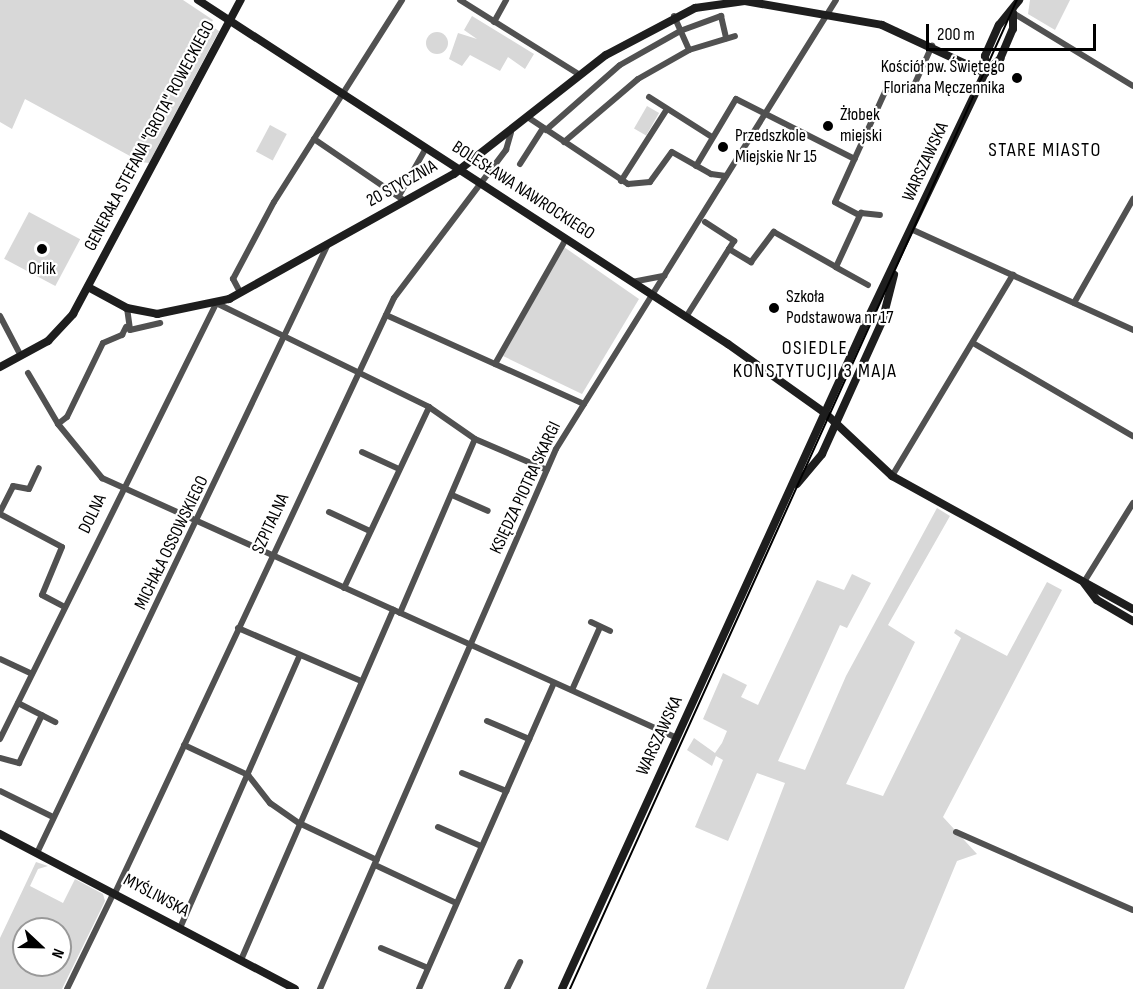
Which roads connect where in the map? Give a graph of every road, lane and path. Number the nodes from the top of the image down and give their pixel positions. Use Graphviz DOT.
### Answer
graph roads {
  1 [pos="198,0"];
  2 [pos="241,0"];
  3 [pos="402,0"];
  4 [pos="460,0"];
  5 [pos="506,0"];
  6 [pos="836,0"];
  7 [pos="1018,0"];
  8 [pos="1013,13"];
  9 [pos="828,15"];
  10 [pos="674,16"];
  11 [pos="230,21"];
  12 [pos="494,22"];
  13 [pos="680,31"];
  14 [pos="735,36"];
  15 [pos="726,38"];
  16 [pos="933,46"];
  17 [pos="689,50"];
  18 [pos="985,73"];
  19 [pos="580,75"];
  20 [pos="1133,86"];
  21 [pos="343,94"];
  22 [pos="649,97"];
  23 [pos="667,109"];
  24 [pos="764,117"];
  25 [pos="529,118"];
  26 [pos="545,129"];
  27 [pos="511,132"];
  28 [pos="712,137"];
  29 [pos="314,139"];
  30 [pos="564,142"];
  31 [pos="426,148"];
  32 [pos="855,159"];
  33 [pos="520,164"];
  34 [pos="696,166"];
  35 [pos="460,170"];
  36 [pos="726,176"];
  37 [pos="621,181"];
  38 [pos="480,183"];
  39 [pos="403,197"];
  40 [pos="1133,200"];
  41 [pos="860,215"];
  42 [pos="880,215"];
  43 [pos="705,222"];
  44 [pos="913,230"];
  45 [pos="566,239"];
  46 [pos="328,244"];
  47 [pos="729,249"];
  48 [pos="897,265"];
  49 [pos="836,267"];
  50 [pos="1013,275"];
  51 [pos="664,276"];
  52 [pos="632,282"];
  53 [pos="868,285"];
  54 [pos="88,287"];
  55 [pos="240,292"];
  56 [pos="652,295"];
  57 [pos="216,303"];
  58 [pos="1074,303"];
  59 [pos="128,308"];
  60 [pos="386,315"];
  61 [pos="0,316"];
  62 [pos="686,316"];
  63 [pos="160,323"];
  64 [pos="126,327"];
  65 [pos="1133,330"];
  66 [pos="286,339"];
  67 [pos="973,343"];
  68 [pos="21,356"];
  69 [pos="495,364"];
  70 [pos="0,367"];
  71 [pos="28,373"];
  72 [pos="358,373"];
  73 [pos="584,404"];
  74 [pos="429,407"];
  75 [pos="827,414"];
  76 [pos="58,424"];
  77 [pos="834,425"];
  78 [pos="1133,436"];
  79 [pos="475,439"];
  80 [pos="853,443"];
  81 [pos="824,450"];
  82 [pos="362,452"];
  83 [pos="39,468"];
  84 [pos="399,469"];
  85 [pos="547,470"];
  86 [pos="892,476"];
  87 [pos="122,488"];
  88 [pos="452,495"];
  89 [pos="788,496"];
  90 [pos="1133,503"];
  91 [pos="329,512"];
  92 [pos="488,512"];
  93 [pos="0,513"];
  94 [pos="199,523"];
  95 [pos="370,531"];
  96 [pos="273,556"];
  97 [pos="1084,582"];
  98 [pos="344,588"];
  99 [pos="65,607"];
  100 [pos="1133,609"];
  101 [pos="393,610"];
  102 [pos="400,613"];
  103 [pos="1133,621"];
  104 [pos="591,622"];
  105 [pos="600,627"];
  106 [pos="238,628"];
  107 [pos="610,631"];
  108 [pos="471,647"];
  109 [pos="300,655"];
  110 [pos="0,659"];
  111 [pos="32,674"];
  112 [pos="361,681"];
  113 [pos="554,683"];
  114 [pos="572,690"];
  115 [pos="18,703"];
  116 [pos="42,715"];
  117 [pos="0,721"];
  118 [pos="487,721"];
  119 [pos="55,722"];
  120 [pos="7,724"];
  121 [pos="677,738"];
  122 [pos="0,739"];
  123 [pos="529,739"];
  124 [pos="184,745"];
  125 [pos="0,758"];
  126 [pos="462,773"];
  127 [pos="248,775"];
  128 [pos="0,791"];
  129 [pos="506,791"];
  130 [pos="53,817"];
  131 [pos="299,823"];
  132 [pos="438,827"];
  133 [pos="956,832"];
  134 [pos="0,834"];
  135 [pos="481,846"];
  136 [pos="37,853"];
  137 [pos="376,863"];
  138 [pos="115,893"];
  139 [pos="456,903"];
  140 [pos="1133,910"];
  141 [pos="180,928"];
  142 [pos="381,948"];
  143 [pos="241,960"];
  144 [pos="520,962"];
  145 [pos="428,968"];
  146 [pos="67,989"];
  147 [pos="295,989"];
  148 [pos="320,989"];
  149 [pos="419,989"];
  150 [pos="507,989"];
  151 [pos="562,989"];
  1 -- 11 [label="street, BOLESŁAWA NAWROCKIEGO"];
  2 -- 11 [label="street, GENERAŁA STEFANA \"GROTA\" ROWECKIEGO"];
  3 -- 21 [label="street"];
  4 -- 12 [label="street"];
  5 -- 12 [label="street"];
  6 -- 9 [label="street, KSIĘDZA PIOTRA SKARGI"];
  7 -- 8 [label="street, WARSZAWSKA"];
  8 -- 18 [label="street, WARSZAWSKA"];
  8 -- 18 [label="street, WARSZAWSKA"];
  8 -- 20 [label="street"];
  9 -- 10 [label="street, 20 STYCZNIA"];
  9 -- 16 [label="street, 20 STYCZNIA"];
  9 -- 24 [label="street, KSIĘDZA PIOTRA SKARGI"];
  10 -- 13 [label="street"];
  10 -- 19 [label="street, 20 STYCZNIA"];
  11 -- 21 [label="street, BOLESŁAWA NAWROCKIEGO"];
  11 -- 54 [label="street, GENERAŁA STEFANA \"GROTA\" ROWECKIEGO"];
  12 -- 19 [label="street"];
  13 -- 15 [label="street"];
  13 -- 17 [label="street"];
  13 -- 26 [label="street"];
  14 -- 15 [label="street"];
  15 -- 17 [label="street"];
  16 -- 18 [label="street, 20 STYCZNIA"];
  16 -- 32 [label="street"];
  17 -- 30 [label="street"];
  18 -- 44 [label="street, WARSZAWSKA"];
  19 -- 25 [label="street, 20 STYCZNIA"];
  21 -- 29 [label="street"];
  21 -- 31 [label="street, BOLESŁAWA NAWROCKIEGO"];
  22 -- 23 [label="street"];
  23 -- 28 [label="street"];
  23 -- 37 [label="street"];
  24 -- 28 [label="street"];
  24 -- 32 [label="street"];
  24 -- 36 [label="street, KSIĘDZA PIOTRA SKARGI"];
  25 -- 26 [label="street"];
  25 -- 27 [label="street, 20 STYCZNIA"];
  26 -- 30 [label="street"];
  26 -- 33 [label="street"];
  27 -- 35 [label="street, 20 STYCZNIA"];
  27 -- 38 [label="street, SZPITALNA"];
  28 -- 34 [label="street"];
  29 -- 39 [label="street"];
  29 -- 55 [label="street"];
  30 -- 37 [label="street"];
  31 -- 35 [label="street, BOLESŁAWA NAWROCKIEGO"];
  31 -- 39 [label="street"];
  32 -- 41 [label="street"];
  34 -- 36 [label="street"];
  34 -- 37 [label="street"];
  35 -- 38 [label="street, BOLESŁAWA NAWROCKIEGO"];
  35 -- 39 [label="street, 20 STYCZNIA"];
  36 -- 51 [label="street, KSIĘDZA PIOTRA SKARGI"];
  38 -- 45 [label="street, BOLESŁAWA NAWROCKIEGO"];
  38 -- 60 [label="street, SZPITALNA"];
  39 -- 46 [label="street, 20 STYCZNIA"];
  40 -- 58 [label="street"];
  41 -- 42 [label="street"];
  41 -- 49 [label="street"];
  43 -- 47 [label="street"];
  44 -- 48 [label="street, WARSZAWSKA"];
  44 -- 50 [label="street"];
  45 -- 52 [label="street, BOLESŁAWA NAWROCKIEGO"];
  45 -- 69 [label="street"];
  46 -- 55 [label="street, 20 STYCZNIA"];
  46 -- 66 [label="street, MICHAŁA OSSOWSKIEGO"];
  47 -- 49 [label="street"];
  47 -- 62 [label="street"];
  48 -- 75 [label="street, WARSZAWSKA"];
  48 -- 77 [label="street, WARSZAWSKA"];
  49 -- 53 [label="street"];
  50 -- 58 [label="street"];
  50 -- 67 [label="street"];
  51 -- 52 [label="street"];
  51 -- 56 [label="street, KSIĘDZA PIOTRA SKARGI"];
  52 -- 56 [label="street, BOLESŁAWA NAWROCKIEGO"];
  54 -- 59 [label="street, 20 STYCZNIA"];
  54 -- 68 [label="street"];
  55 -- 57 [label="street, 20 STYCZNIA"];
  56 -- 62 [label="street, BOLESŁAWA NAWROCKIEGO"];
  56 -- 73 [label="street, KSIĘDZA PIOTRA SKARGI"];
  57 -- 59 [label="street, 20 STYCZNIA"];
  57 -- 66 [label="street"];
  57 -- 87 [label="street, DOLNA"];
  58 -- 65 [label="street"];
  59 -- 64 [label="street"];
  60 -- 69 [label="street"];
  60 -- 72 [label="street, SZPITALNA"];
  61 -- 68 [label="street"];
  62 -- 75 [label="street, BOLESŁAWA NAWROCKIEGO"];
  63 -- 64 [label="street"];
  64 -- 76 [label="street"];
  66 -- 72 [label="street"];
  66 -- 94 [label="street, MICHAŁA OSSOWSKIEGO"];
  67 -- 78 [label="street"];
  67 -- 86 [label="street"];
  68 -- 70 [label="street"];
  69 -- 73 [label="street"];
  71 -- 76 [label="street"];
  72 -- 74 [label="street"];
  72 -- 96 [label="street, SZPITALNA"];
  73 -- 85 [label="street, KSIĘDZA PIOTRA SKARGI"];
  74 -- 79 [label="street"];
  74 -- 84 [label="street"];
  75 -- 77 [label="street"];
  75 -- 89 [label="street, WARSZAWSKA"];
  76 -- 87 [label="street"];
  77 -- 80 [label="street"];
  77 -- 81 [label="street, WARSZAWSKA"];
  79 -- 85 [label="street"];
  79 -- 88 [label="street"];
  80 -- 81 [label="street"];
  80 -- 86 [label="street"];
  81 -- 89 [label="street, WARSZAWSKA"];
  82 -- 84 [label="street"];
  83 -- 93 [label="street"];
  84 -- 95 [label="street"];
  85 -- 108 [label="street, KSIĘDZA PIOTRA SKARGI"];
  86 -- 97 [label="street"];
  87 -- 94 [label="street"];
  87 -- 99 [label="street, DOLNA"];
  88 -- 92 [label="street"];
  88 -- 102 [label="street"];
  89 -- 121 [label="street, WARSZAWSKA"];
  90 -- 97 [label="street"];
  91 -- 95 [label="street"];
  93 -- 99 [label="street"];
  94 -- 96 [label="street"];
  94 -- 130 [label="street, MICHAŁA OSSOWSKIEGO"];
  95 -- 98 [label="street"];
  96 -- 98 [label="street"];
  96 -- 106 [label="street, SZPITALNA"];
  97 -- 100 [label="street"];
  97 -- 103 [label="street"];
  98 -- 101 [label="street"];
  99 -- 111 [label="street, DOLNA"];
  101 -- 102 [label="street"];
  101 -- 112 [label="street"];
  102 -- 108 [label="street"];
  104 -- 105 [label="street"];
  105 -- 107 [label="street"];
  105 -- 114 [label="street"];
  106 -- 109 [label="street"];
  106 -- 124 [label="street, SZPITALNA"];
  108 -- 113 [label="street"];
  108 -- 137 [label="street, KSIĘDZA PIOTRA SKARGI"];
  109 -- 112 [label="street"];
  109 -- 127 [label="street"];
  110 -- 111 [label="street"];
  111 -- 115 [label="street, DOLNA"];
  112 -- 131 [label="street"];
  113 -- 114 [label="street"];
  113 -- 123 [label="street"];
  114 -- 121 [label="street"];
  115 -- 116 [label="street"];
  115 -- 120 [label="street, DOLNA"];
  116 -- 119 [label="street"];
  116 -- 125 [label="street"];
  117 -- 120 [label="street"];
  118 -- 123 [label="street"];
  120 -- 122 [label="street, DOLNA"];
  121 -- 151 [label="street, WARSZAWSKA"];
  123 -- 129 [label="street"];
  124 -- 127 [label="street"];
  124 -- 138 [label="street, SZPITALNA"];
  126 -- 129 [label="street"];
  127 -- 131 [label="street"];
  127 -- 141 [label="street"];
  128 -- 130 [label="street"];
  129 -- 135 [label="street"];
  130 -- 136 [label="street, MICHAŁA OSSOWSKIEGO"];
  131 -- 137 [label="street"];
  131 -- 143 [label="street"];
  132 -- 135 [label="street"];
  133 -- 140 [label="street"];
  134 -- 136 [label="street, MYŚLIWSKA"];
  135 -- 139 [label="street"];
  136 -- 138 [label="street, MYŚLIWSKA"];
  137 -- 139 [label="street"];
  137 -- 148 [label="street, KSIĘDZA PIOTRA SKARGI"];
  138 -- 141 [label="street, MYŚLIWSKA"];
  138 -- 146 [label="street, SZPITALNA"];
  139 -- 145 [label="street"];
  141 -- 143 [label="street, MYŚLIWSKA"];
  142 -- 145 [label="street"];
  143 -- 147 [label="street, MYŚLIWSKA"];
  144 -- 150 [label="street"];
  145 -- 149 [label="street"];
}
